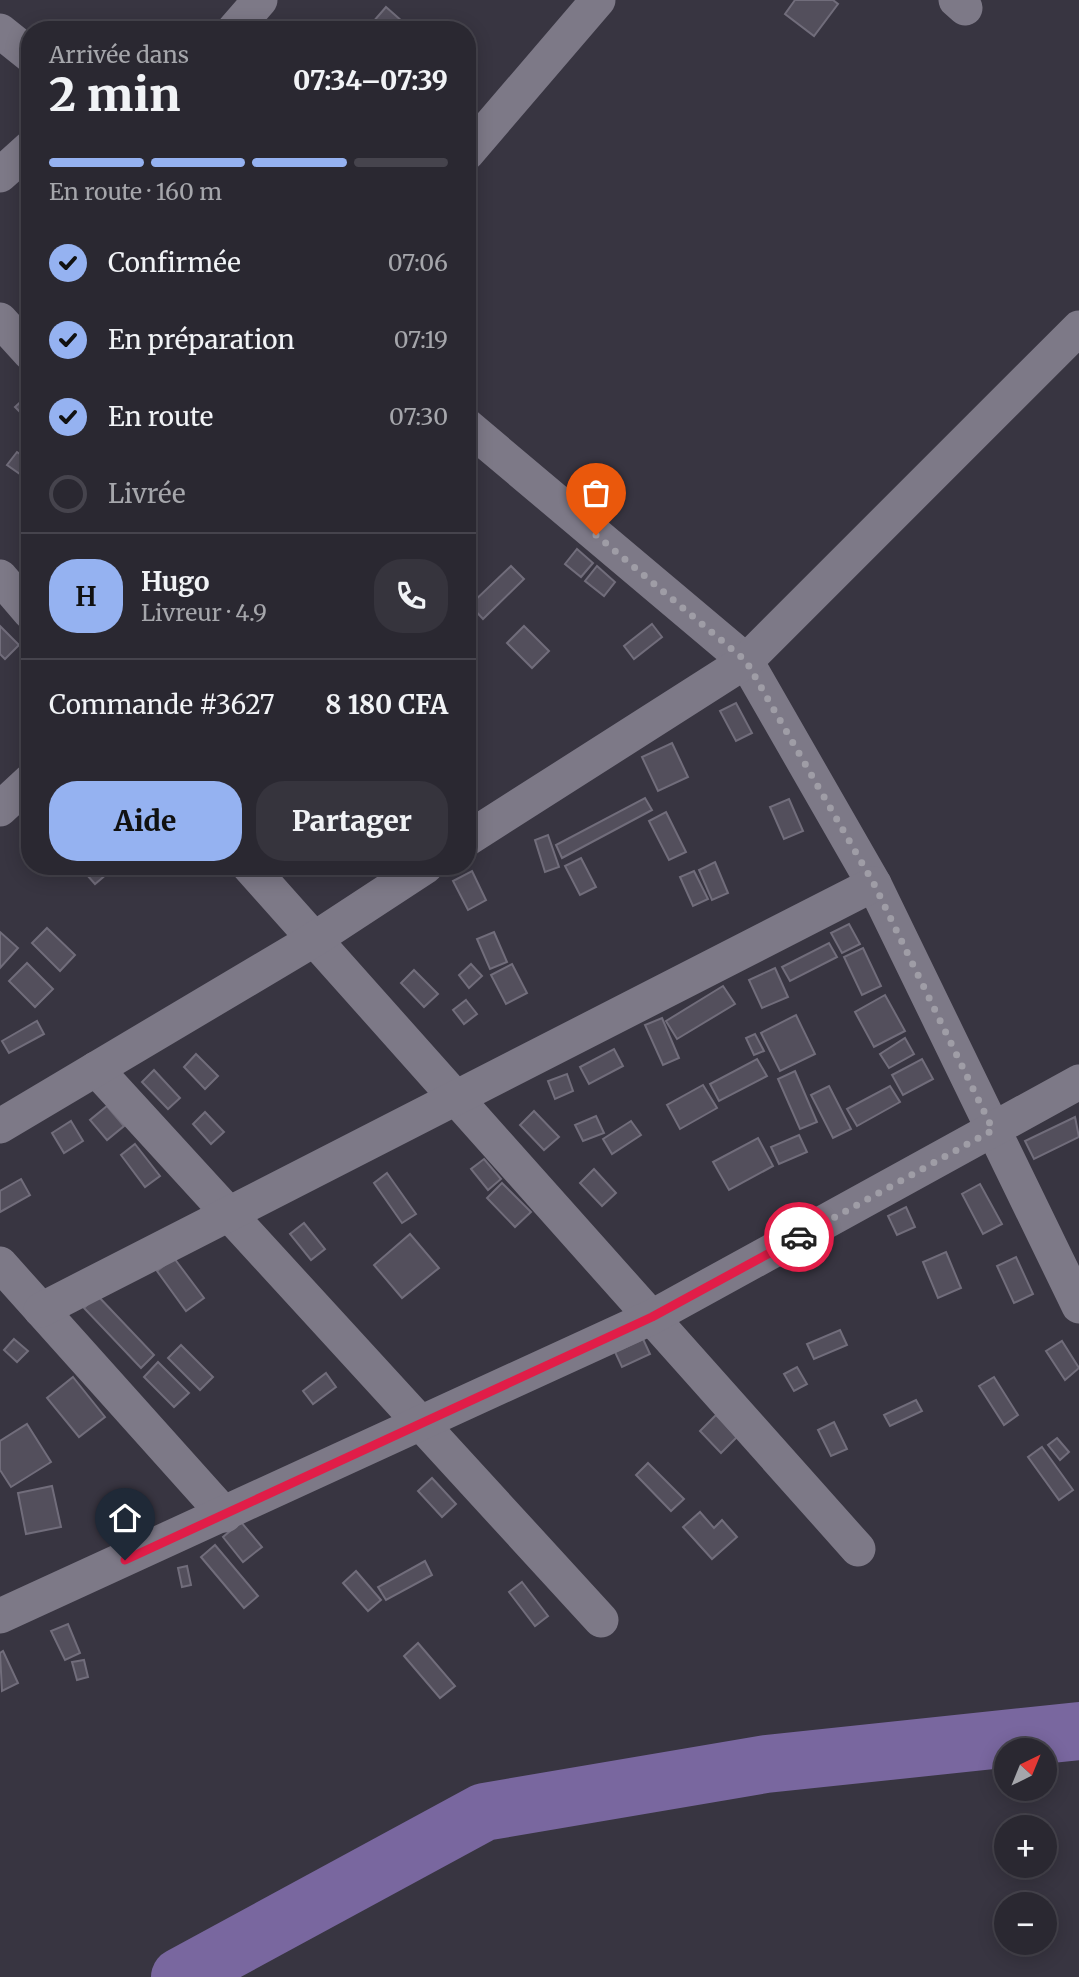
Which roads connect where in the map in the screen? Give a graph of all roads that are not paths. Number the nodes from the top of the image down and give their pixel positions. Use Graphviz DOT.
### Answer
graph roads {
  1 [pos="260,0"];
  2 [pos="598,0"];
  3 [pos="242,21"];
  4 [pos="0,31"];
  5 [pos="21,48"];
  6 [pos="476,142"];
  7 [pos="21,156"];
  8 [pos="0,175"];
  9 [pos="0,320"];
  10 [pos="1079,328"];
  11 [pos="21,344"];
  12 [pos="476,434"];
  13 [pos="0,577"];
  14 [pos="21,602"];
  15 [pos="746,661"];
  16 [pos="21,789"];
  17 [pos="0,809"];
  18 [pos="476,833"];
  19 [pos="257,875"];
  20 [pos="412,875"];
  21 [pos="874,884"];
  22 [pos="313,940"];
  23 [pos="96,1069"];
  24 [pos="1079,1082"];
  25 [pos="455,1099"];
  26 [pos="0,1126"];
  27 [pos="993,1130"];
  28 [pos="229,1214"];
  29 [pos="0,1265"];
  30 [pos="1079,1306"];
  31 [pos="41,1310"];
  32 [pos="652,1317"];
  33 [pos="421,1424"];
  34 [pos="225,1515"];
  35 [pos="858,1549"];
  36 [pos="0,1616"];
  37 [pos="601,1620"];
  1 -- 3 [label="street"];
  2 -- 6 [label="street"];
  4 -- 5 [label="street"];
  7 -- 8 [label="street"];
  9 -- 11 [label="street"];
  10 -- 15 [label="street"];
  12 -- 15 [label="street"];
  13 -- 14 [label="street"];
  15 -- 18 [label="street"];
  15 -- 21 [label="street"];
  16 -- 17 [label="street"];
  19 -- 22 [label="street"];
  20 -- 22 [label="street"];
  21 -- 25 [label="street"];
  21 -- 27 [label="street"];
  22 -- 23 [label="street"];
  22 -- 25 [label="street"];
  23 -- 26 [label="street"];
  23 -- 28 [label="street"];
  24 -- 27 [label="street"];
  25 -- 28 [label="street"];
  25 -- 32 [label="street"];
  27 -- 30 [label="street"];
  27 -- 32 [label="street"];
  28 -- 31 [label="street"];
  28 -- 33 [label="street"];
  29 -- 31 [label="street"];
  31 -- 34 [label="street"];
  32 -- 33 [label="street"];
  32 -- 35 [label="street"];
  33 -- 34 [label="street"];
  33 -- 37 [label="street"];
  34 -- 36 [label="street"];
}
